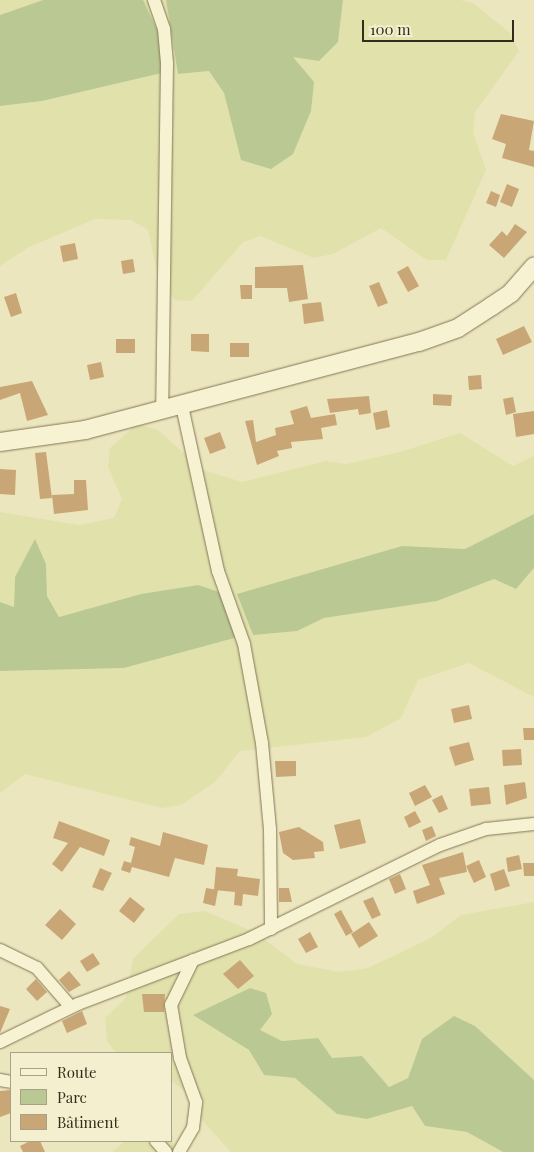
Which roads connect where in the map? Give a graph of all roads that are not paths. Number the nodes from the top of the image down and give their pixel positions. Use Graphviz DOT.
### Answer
graph roads {
  1 [pos="154,0"];
  2 [pos="534,267"];
  3 [pos="182,406"];
  4 [pos="162,410"];
  5 [pos="0,442"];
  6 [pos="534,824"];
  7 [pos="271,928"];
  8 [pos="0,950"];
  9 [pos="193,960"];
  10 [pos="71,1008"];
  11 [pos="0,1042"];
  12 [pos="157,1142"];
  13 [pos="166,1152"];
  14 [pos="179,1152"];
  1 -- 4 [label="street"];
  2 -- 3 [label="street"];
  3 -- 4 [label="street"];
  3 -- 7 [label="street"];
  4 -- 5 [label="street"];
  6 -- 7 [label="street"];
  7 -- 9 [label="street"];
  8 -- 10 [label="street"];
  9 -- 10 [label="street"];
  9 -- 14 [label="street"];
  10 -- 11 [label="street"];
  12 -- 13 [label="street"];
}
